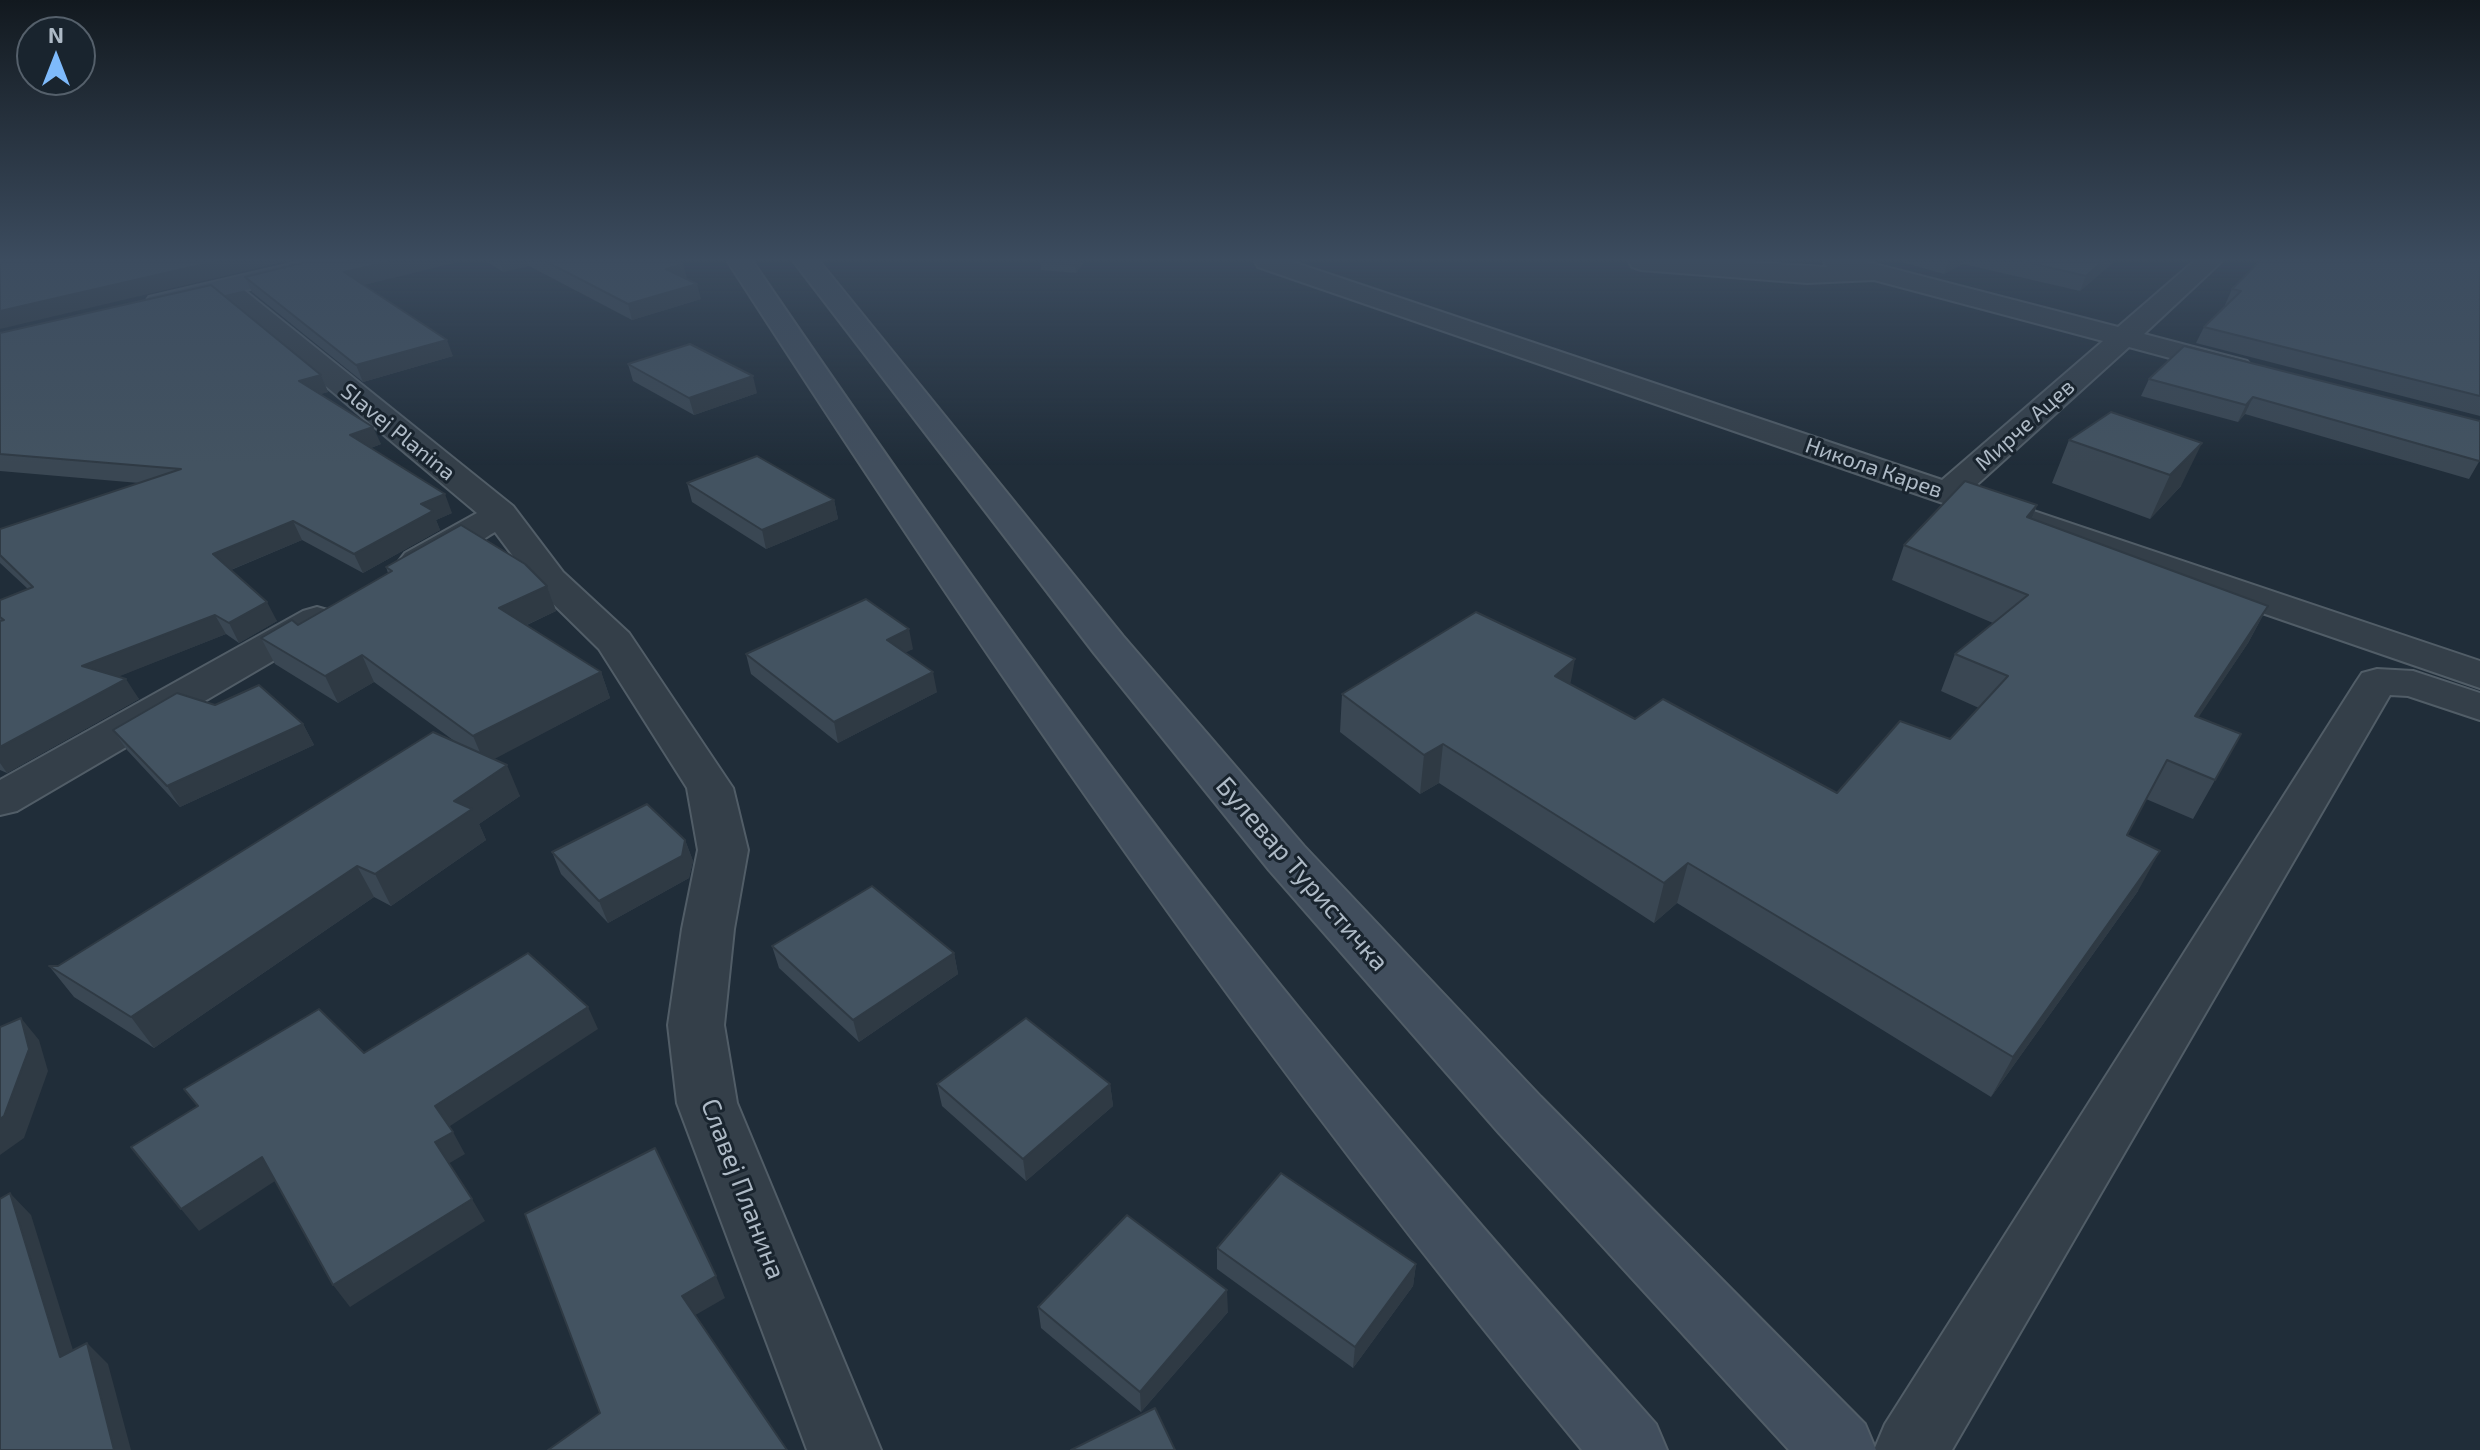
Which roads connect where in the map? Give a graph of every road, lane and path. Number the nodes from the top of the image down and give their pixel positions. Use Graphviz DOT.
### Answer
graph roads {
  1 [pos="276,330"];
  2 [pos="783,330"];
  3 [pos="859,330"];
  4 [pos="1466,330"];
  5 [pos="2095,330"];
  6 [pos="2131,330"];
  7 [pos="2123,337"];
  8 [pos="2257,372"];
  9 [pos="1948,493"];
  10 [pos="500,514"];
  11 [pos="2480,675"];
  12 [pos="2480,707"];
  13 [pos="0,800"];
  14 [pos="844,1450"];
  15 [pos="1630,1450"];
  16 [pos="1839,1450"];
  17 [pos="1911,1450"];
  1 -- 10 [label="street, Slavej Planina"];
  2 -- 15 [label="main road"];
  3 -- 16 [label="main road, Булевар Туристичка"];
  4 -- 9 [label="street, Никола Карев"];
  5 -- 7 [label="street"];
  6 -- 7 [label="street, Мирче Ацев"];
  7 -- 8 [label="street"];
  7 -- 9 [label="street, Мирче Ацев"];
  9 -- 11 [label="street, Никола Карев"];
  10 -- 13 [label="street"];
  10 -- 14 [label="street, Славеј Планина"];
  12 -- 17 [label="street"];
}
